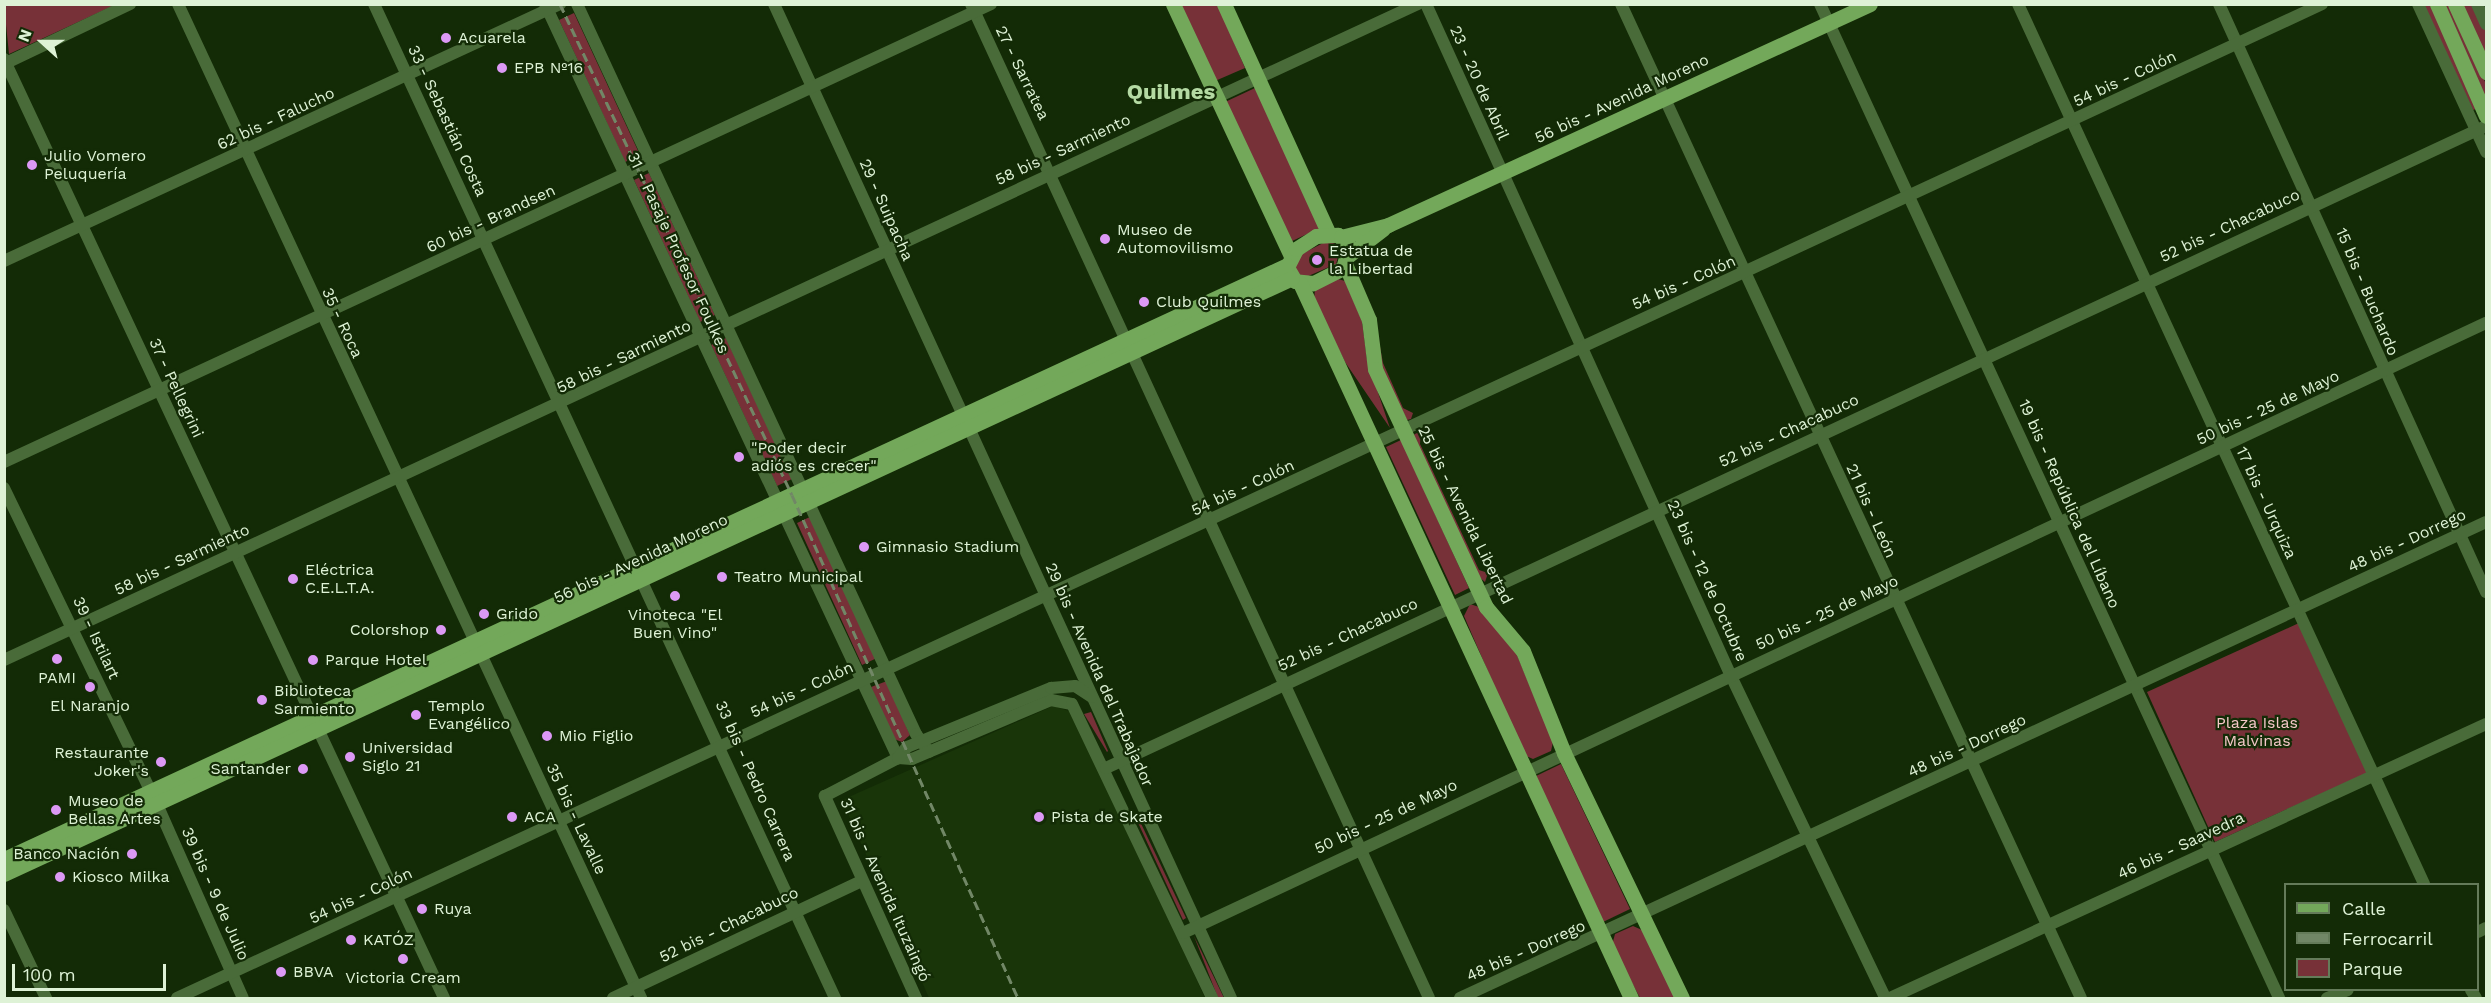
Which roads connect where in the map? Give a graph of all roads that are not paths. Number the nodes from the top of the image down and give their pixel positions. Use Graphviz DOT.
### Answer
graph roads {
  1 [pos="130,4"];
  2 [pos="178,4"];
  3 [pos="374,4"];
  4 [pos="560,4"];
  5 [pos="577,4"];
  6 [pos="774,4"];
  7 [pos="991,4"];
  8 [pos="1173,4"];
  9 [pos="1224,4"];
  10 [pos="1418,4"];
  11 [pos="1426,4"];
  12 [pos="1621,4"];
  13 [pos="1820,4"];
  14 [pos="1870,4"];
  15 [pos="2018,4"];
  16 [pos="2219,4"];
  17 [pos="2322,4"];
  18 [pos="2418,4"];
  19 [pos="2437,4"];
  20 [pos="2455,4"];
  21 [pos="2477,4"];
  22 [pos="547,8"];
  23 [pos="973,8"];
  24 [pos="1828,24"];
  25 [pos="2487,24"];
  26 [pos="2237,45"];
  27 [pos="5,62"];
  28 [pos="2487,72"];
  29 [pos="407,75"];
  30 [pos="1258,80"];
  31 [pos="814,90"];
  32 [pos="1215,98"];
  33 [pos="1665,100"];
  34 [pos="2487,116"];
  35 [pos="2071,122"];
  36 [pos="2482,129"];
  37 [pos="246,151"];
  38 [pos="2487,152"];
  39 [pos="650,164"];
  40 [pos="1051,172"];
  41 [pos="624,174"];
  42 [pos="1502,175"];
  43 [pos="1909,196"];
  44 [pos="2312,206"];
  45 [pos="82,225"];
  46 [pos="1388,225"];
  47 [pos="1335,236"];
  48 [pos="486,240"];
  49 [pos="885,251"];
  50 [pos="1347,260"];
  51 [pos="4,261"];
  52 [pos="1292,270"];
  53 [pos="1746,274"];
  54 [pos="2147,283"];
  55 [pos="321,318"];
  56 [pos="2487,323"];
  57 [pos="726,326"];
  58 [pos="699,339"];
  59 [pos="1131,346"];
  60 [pos="1582,347"];
  61 [pos="1985,359"];
  62 [pos="2384,372"];
  63 [pos="158,390"];
  64 [pos="560,407"];
  65 [pos="966,422"];
  66 [pos="1403,428"];
  67 [pos="1819,436"];
  68 [pos="1381,440"];
  69 [pos="2222,447"];
  70 [pos="4,462"];
  71 [pos="398,478"];
  72 [pos="4,488"];
  73 [pos="806,495"];
  74 [pos="781,508"];
  75 [pos="1657,510"];
  76 [pos="1209,522"];
  77 [pos="2487,522"];
  78 [pos="2060,523"];
  79 [pos="2460,534"];
  80 [pos="235,554"];
  81 [pos="640,571"];
  82 [pos="1478,592"];
  83 [pos="2487,592"];
  84 [pos="1045,596"];
  85 [pos="1893,600"];
  86 [pos="1452,605"];
  87 [pos="2299,612"];
  88 [pos="74,630"];
  89 [pos="478,647"];
  90 [pos="4,660"];
  91 [pos="887,669"];
  92 [pos="1731,676"];
  93 [pos="862,681"];
  94 [pos="1285,682"];
  95 [pos="2134,688"];
  96 [pos="1093,700"];
  97 [pos="1076,712"];
  98 [pos="318,722"];
  99 [pos="2487,724"];
  100 [pos="922,740"];
  101 [pos="721,745"];
  102 [pos="930,752"];
  103 [pos="1564,753"];
  104 [pos="897,758"];
  105 [pos="1120,762"];
  106 [pos="1971,762"];
  107 [pos="1106,768"];
  108 [pos="1524,772"];
  109 [pos="2376,777"];
  110 [pos="152,796"];
  111 [pos="1138,803"];
  112 [pos="1125,810"];
  113 [pos="558,821"];
  114 [pos="1808,838"];
  115 [pos="1360,848"];
  116 [pos="2211,850"];
  117 [pos="4,859"];
  118 [pos="4,874"];
  119 [pos="860,882"];
  120 [pos="2423,883"];
  121 [pos="397,898"];
  122 [pos="4,910"];
  123 [pos="795,911"];
  124 [pos="1642,914"];
  125 [pos="1195,925"];
  126 [pos="2048,926"];
  127 [pos="1183,933"];
  128 [pos="1599,936"];
  129 [pos="232,974"];
  130 [pos="2346,991"];
  131 [pos="639,993"];
  132 [pos="46,999"];
  133 [pos="177,999"];
  134 [pos="243,999"];
  135 [pos="444,999"];
  136 [pos="613,999"];
  137 [pos="836,999"];
  138 [pos="916,999"];
  139 [pos="1212,999"];
  140 [pos="1231,999"];
  141 [pos="1429,999"];
  142 [pos="1460,999"];
  143 [pos="1631,999"];
  144 [pos="1682,999"];
  145 [pos="1887,999"];
  146 [pos="2081,999"];
  147 [pos="2279,999"];
  148 [pos="2327,999"];
  1 -- 27 [label="street"];
  2 -- 37 [label="street, 35 - Roca"];
  3 -- 29 [label="street, 33 - Sebastián Costa"];
  4 -- 22 [label="street, 62 bis - Falucho"];
  5 -- 39 [label="street, 31 - Pasaje Profesor Foulkes"];
  6 -- 31 [label="street, 29 - Suipacha"];
  7 -- 23 [label="street, 60 bis - Brandsen"];
  8 -- 32 [label="main road"];
  9 -- 30 [label="main road, 25 bis - Avenida Libertad"];
  10 -- 30 [label="street, 58 bis - Sarmiento"];
  11 -- 42 [label="street, 23 - 20 de Abril"];
  12 -- 33 [label="street, 21 bis - León"];
  13 -- 24 [label="street, 19 bis - República del Líbano"];
  14 -- 24 [label="main road, 56 bis - Avenida Moreno"];
  15 -- 35 [label="street, 17 bis - Urquiza"];
  16 -- 26 [label="street, 15 bis - Buchardo"];
  17 -- 26 [label="street, 54 bis - Colón"];
  18 -- 36 [label="street"];
  19 -- 34 [label="main road"];
  20 -- 28 [label="main road"];
  21 -- 25 [label="street"];
  22 -- 29 [label="street, 62 bis - Falucho"];
  22 -- 41 [label="street, 31 - Pasaje Profesor Foulkes"];
  23 -- 31 [label="street, 60 bis - Brandsen"];
  23 -- 40 [label="street, 27 - Sarratea"];
  24 -- 33 [label="main road, 56 bis - Avenida Moreno"];
  24 -- 43 [label="street, 19 bis - República del Líbano"];
  26 -- 35 [label="street, 54 bis - Colón"];
  26 -- 44 [label="street, 15 bis - Buchardo"];
  27 -- 45 [label="street, 37 - Pellegrini"];
  29 -- 37 [label="street, 62 bis - Falucho"];
  29 -- 48 [label="street, 33 - Sebastián Costa"];
  30 -- 32 [label="street, 58 bis - Sarmiento"];
  30 -- 47 [label="main road, 25 bis - Avenida Libertad"];
  31 -- 39 [label="street, 60 bis - Brandsen"];
  31 -- 49 [label="street, 29 - Suipacha"];
  32 -- 40 [label="street, 58 bis - Sarmiento"];
  32 -- 52 [label="main road"];
  33 -- 42 [label="main road, 56 bis - Avenida Moreno"];
  33 -- 53 [label="street, 21 bis - León"];
  35 -- 43 [label="street, 54 bis - Colón"];
  35 -- 54 [label="street, 17 bis - Urquiza"];
  36 -- 38 [label="street"];
  36 -- 44 [label="street, 52 bis - Chacabuco"];
  37 -- 45 [label="street, 62 bis - Falucho"];
  37 -- 55 [label="street, 35 - Roca"];
  39 -- 41 [label="street, 60 bis - Brandsen"];
  39 -- 57 [label="street, 31 - Pasaje Profesor Foulkes"];
  40 -- 49 [label="street, 58 bis - Sarmiento"];
  40 -- 59 [label="street, 27 - Sarratea"];
  41 -- 48 [label="street, 60 bis - Brandsen"];
  41 -- 58 [label="street, 31 - Pasaje Profesor Foulkes"];
  42 -- 46 [label="main road, 56 bis - Avenida Moreno"];
  42 -- 60 [label="street, 23 bis - 12 de Octubre"];
  43 -- 53 [label="street, 54 bis - Colón"];
  43 -- 61 [label="street, 19 bis - República del Líbano"];
  44 -- 54 [label="street, 52 bis - Chacabuco"];
  44 -- 62 [label="street, 15 bis - Buchardo"];
  45 -- 51 [label="street, 62 bis - Falucho"];
  45 -- 63 [label="street, 37 - Pellegrini"];
  46 -- 47 [label="main road, 56 bis - Avenida Moreno"];
  46 -- 50 [label="main road, 56 bis - Avenida Moreno"];
  47 -- 50 [label="main road, 25 bis - Avenida Libertad"];
  47 -- 52 [label="main road, 56 bis - Avenida Moreno"];
  48 -- 55 [label="street, 60 bis - Brandsen"];
  48 -- 64 [label="street, 33 - Sebastián Costa"];
  49 -- 57 [label="street, 58 bis - Sarmiento"];
  49 -- 65 [label="street, 29 - Suipacha"];
  50 -- 52 [label="main road, 56 bis - Avenida Moreno"];
  50 -- 66 [label="main road, 25 bis - Avenida Libertad"];
  52 -- 59 [label="main road, 56 bis - Avenida Moreno"];
  52 -- 68 [label="main road"];
  53 -- 60 [label="street, 54 bis - Colón"];
  53 -- 67 [label="street, 21 bis - León"];
  54 -- 61 [label="street, 52 bis - Chacabuco"];
  54 -- 69 [label="street, 17 bis - Urquiza"];
  55 -- 63 [label="street, 60 bis - Brandsen"];
  55 -- 71 [label="street, 35 - Roca"];
  56 -- 62 [label="street, 50 bis - 25 de Mayo"];
  57 -- 58 [label="street, 58 bis - Sarmiento"];
  57 -- 73 [label="street, 31 - Pasaje Profesor Foulkes"];
  58 -- 64 [label="street, 58 bis - Sarmiento"];
  58 -- 74 [label="street, 31 - Pasaje Profesor Foulkes"];
  59 -- 65 [label="main road, 56 bis - Avenida Moreno"];
  59 -- 76 [label="street, 27 - Sarratea"];
  60 -- 66 [label="street, 54 bis - Colón"];
  60 -- 75 [label="street, 23 bis - 12 de Octubre"];
  61 -- 67 [label="street, 52 bis - Chacabuco"];
  61 -- 78 [label="street, 19 bis - República del Líbano"];
  62 -- 69 [label="street, 50 bis - 25 de Mayo"];
  62 -- 79 [label="street, 15 bis - Buchardo"];
  63 -- 70 [label="street, 60 bis - Brandsen"];
  63 -- 80 [label="street, 37 - Pellegrini"];
  64 -- 71 [label="street, 58 bis - Sarmiento"];
  64 -- 81 [label="street, 33 - Sebastián Costa"];
  65 -- 73 [label="main road, 56 bis - Avenida Moreno"];
  65 -- 84 [label="street, 29 bis - Avenida del Trabajador"];
  66 -- 68 [label="street, 54 bis - Colón"];
  66 -- 82 [label="main road, 25 bis - Avenida Libertad"];
  67 -- 75 [label="street, 52 bis - Chacabuco"];
  67 -- 85 [label="street, 21 bis - León"];
  68 -- 76 [label="street, 54 bis - Colón"];
  68 -- 86 [label="main road"];
  69 -- 78 [label="street, 50 bis - 25 de Mayo"];
  69 -- 87 [label="street, 17 bis - Urquiza"];
  71 -- 80 [label="street, 58 bis - Sarmiento"];
  71 -- 89 [label="street, 35 - Roca"];
  72 -- 88 [label="street, 39 - Istilart"];
  73 -- 74 [label="main road, 56 bis - Avenida Moreno"];
  73 -- 91 [label="street, 31 - Pasaje Profesor Foulkes"];
  74 -- 81 [label="main road, 56 bis - Avenida Moreno"];
  74 -- 93 [label="street, 31 - Pasaje Profesor Foulkes"];
  75 -- 82 [label="street, 52 bis - Chacabuco"];
  75 -- 92 [label="street, 23 bis - 12 de Octubre"];
  76 -- 84 [label="street, 54 bis - Colón"];
  76 -- 94 [label="street, 27 - Sarratea"];
  77 -- 79 [label="street, 48 bis - Dorrego"];
  78 -- 85 [label="street, 50 bis - 25 de Mayo"];
  78 -- 95 [label="street, 19 bis - República del Líbano"];
  79 -- 83 [label="street, 15 bis - Buchardo"];
  79 -- 87 [label="street, 48 bis - Dorrego"];
  80 -- 88 [label="street, 58 bis - Sarmiento"];
  80 -- 98 [label="street, 37 - Pellegrini"];
  81 -- 89 [label="main road, 56 bis - Avenida Moreno"];
  81 -- 101 [label="street, 33 bis - Pedro Carrera"];
  82 -- 86 [label="street, 52 bis - Chacabuco"];
  82 -- 103 [label="main road, 25 bis - Avenida Libertad"];
  84 -- 91 [label="street, 54 bis - Colón"];
  84 -- 96 [label="street, 29 bis - Avenida del Trabajador"];
  85 -- 92 [label="street, 50 bis - 25 de Mayo"];
  85 -- 106 [label="street, 21 bis - León"];
  86 -- 94 [label="street, 52 bis - Chacabuco"];
  86 -- 108 [label="main road"];
  87 -- 95 [label="street, 48 bis - Dorrego"];
  87 -- 109 [label="street, 17 bis - Urquiza"];
  88 -- 90 [label="street, 58 bis - Sarmiento"];
  88 -- 110 [label="street, 39 - Istilart"];
  89 -- 98 [label="main road, 56 bis - Avenida Moreno"];
  89 -- 113 [label="street, 35 bis - Lavalle"];
  91 -- 93 [label="street, 54 bis - Colón"];
  91 -- 100 [label="street, 31 - Pasaje Profesor Foulkes"];
  92 -- 103 [label="street, 50 bis - 25 de Mayo"];
  92 -- 114 [label="street, 23 bis - 12 de Octubre"];
  93 -- 101 [label="street, 54 bis - Colón"];
  93 -- 104 [label="street, 31 - Pasaje Profesor Foulkes"];
  94 -- 105 [label="street, 52 bis - Chacabuco"];
  94 -- 115 [label="street, 27 - Sarratea"];
  95 -- 106 [label="street, 48 bis - Dorrego"];
  95 -- 116 [label="street, 19 bis - República del Líbano"];
  96 -- 97 [label="street"];
  96 -- 100 [label="street"];
  96 -- 105 [label="street, 29 bis - Avenida del Trabajador"];
  97 -- 102 [label="street, 29 bis - Avenida del Trabajador"];
  97 -- 107 [label="street, 29 bis - Avenida del Trabajador"];
  98 -- 110 [label="main road, 56 bis - Avenida Moreno"];
  98 -- 121 [label="street, 37 - Pellegrini"];
  99 -- 109 [label="street, 46 bis - Saavedra"];
  100 -- 102 [label="street, 31 - Pasaje Profesor Foulkes"];
  100 -- 104 [label="street"];
  101 -- 113 [label="street, 54 bis - Colón"];
  101 -- 123 [label="street, 33 bis - Pedro Carrera"];
  102 -- 104 [label="street"];
  103 -- 108 [label="street, 50 bis - 25 de Mayo"];
  103 -- 124 [label="main road, 25 bis - Avenida Libertad"];
  104 -- 119 [label="street, 31 bis - Avenida Ituzaingó"];
  105 -- 107 [label="street, 52 bis - Chacabuco"];
  105 -- 111 [label="street, 29 bis - Avenida del Trabajador"];
  106 -- 114 [label="street, 48 bis - Dorrego"];
  106 -- 126 [label="street, 21 bis - León"];
  107 -- 112 [label="street, 29 bis - Avenida del Trabajador"];
  108 -- 115 [label="street, 50 bis - 25 de Mayo"];
  108 -- 128 [label="main road"];
  109 -- 116 [label="street, 46 bis - Saavedra"];
  109 -- 120 [label="street, 17 bis - Urquiza"];
  110 -- 117 [label="main road, 56 bis - Avenida Moreno"];
  110 -- 118 [label="main road, 56 bis - Avenida Moreno"];
  110 -- 129 [label="street, 39 bis - 9 de Julio"];
  111 -- 112 [label="street"];
  111 -- 125 [label="street, 29 bis - Avenida del Trabajador"];
  112 -- 127 [label="street, 29 bis - Avenida del Trabajador"];
  113 -- 121 [label="street, 54 bis - Colón"];
  113 -- 131 [label="street, 35 bis - Lavalle"];
  114 -- 124 [label="street, 48 bis - Dorrego"];
  114 -- 145 [label="street, 23 bis - 12 de Octubre"];
  115 -- 125 [label="street, 50 bis - 25 de Mayo"];
  115 -- 141 [label="street, 27 - Sarratea"];
  116 -- 126 [label="street, 46 bis - Saavedra"];
  116 -- 147 [label="street, 19 bis - República del Líbano"];
  119 -- 123 [label="street, 52 bis - Chacabuco"];
  119 -- 138 [label="street, 31 bis - Avenida Ituzaingó"];
  121 -- 129 [label="street, 54 bis - Colón"];
  121 -- 135 [label="street, 37 - Pellegrini"];
  122 -- 132 [label="street"];
  123 -- 131 [label="street, 52 bis - Chacabuco"];
  123 -- 137 [label="street, 33 bis - Pedro Carrera"];
  124 -- 128 [label="street, 48 bis - Dorrego"];
  124 -- 144 [label="main road, 25 bis - Avenida Libertad"];
  125 -- 127 [label="street, 50 bis - 25 de Mayo"];
  125 -- 140 [label="street, 29 bis - Avenida del Trabajador"];
  126 -- 145 [label="street, 46 bis - Saavedra"];
  126 -- 146 [label="street, 21 bis - León"];
  127 -- 139 [label="street, 29 bis - Avenida del Trabajador"];
  128 -- 142 [label="street, 48 bis - Dorrego"];
  128 -- 143 [label="main road"];
  129 -- 133 [label="street, 54 bis - Colón"];
  129 -- 134 [label="street, 39 bis - 9 de Julio"];
  130 -- 148 [label="street"];
  131 -- 136 [label="street, 52 bis - Chacabuco"];
}
